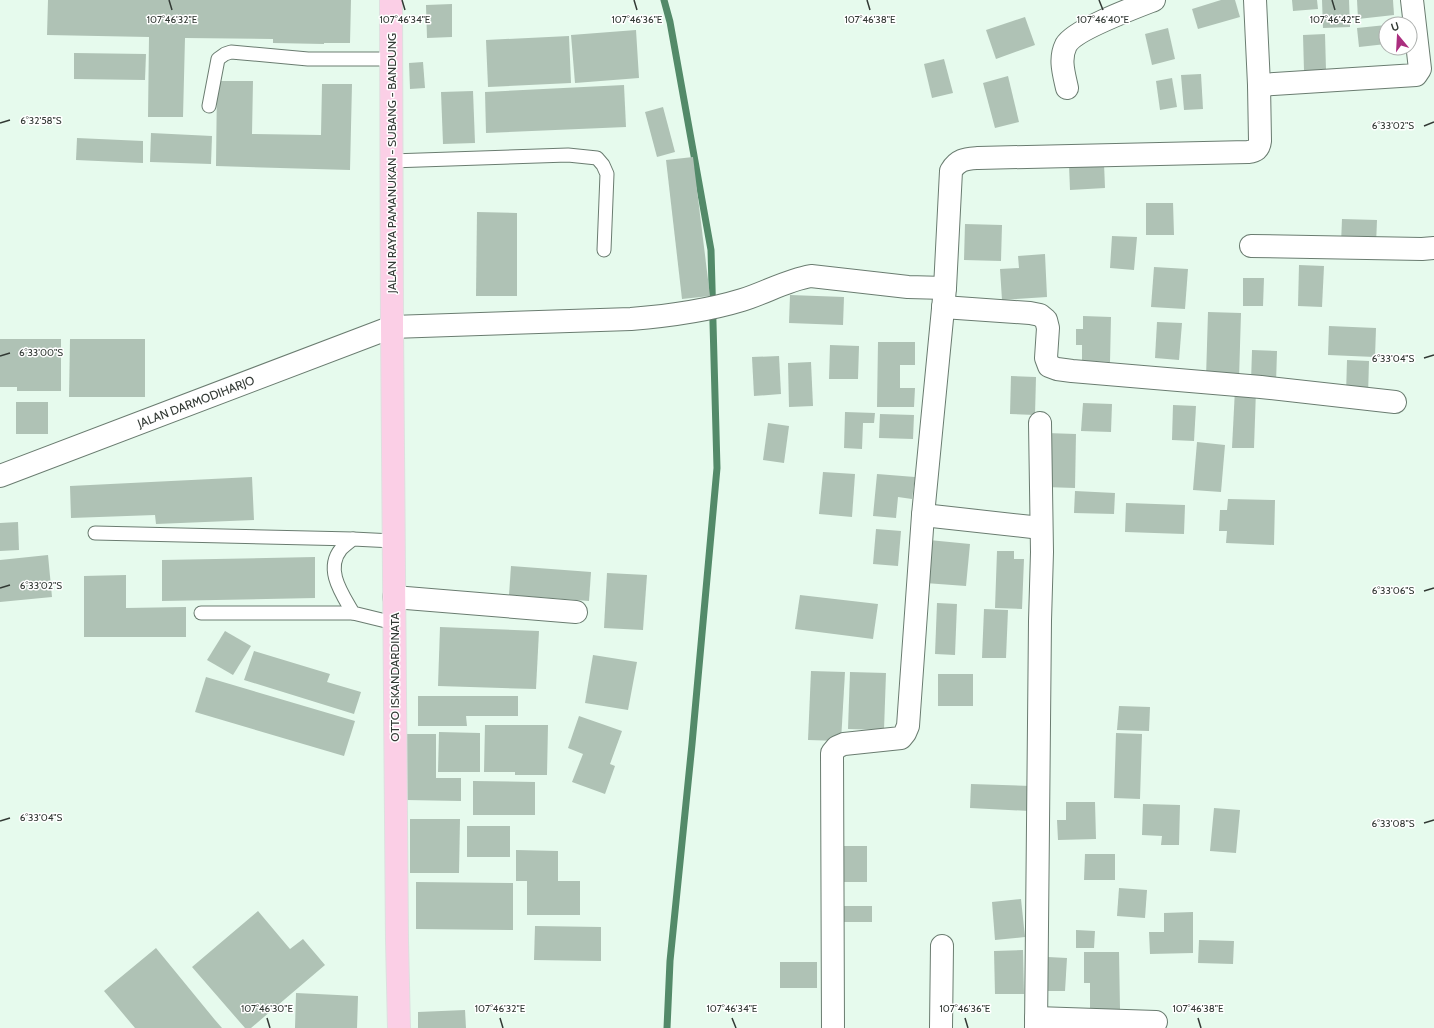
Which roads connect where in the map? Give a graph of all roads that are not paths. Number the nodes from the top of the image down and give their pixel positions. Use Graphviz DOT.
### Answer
graph roads {
  1 [pos="392,0"];
  2 [pos="1154,0"];
  3 [pos="1255,0"];
  4 [pos="1412,0"];
  5 [pos="391,59"];
  6 [pos="1259,85"];
  7 [pos="1067,88"];
  8 [pos="209,106"];
  9 [pos="392,161"];
  10 [pos="1251,246"];
  11 [pos="1434,248"];
  12 [pos="604,250"];
  13 [pos="944,297"];
  14 [pos="392,327"];
  15 [pos="1395,402"];
  16 [pos="1040,423"];
  17 [pos="0,476"];
  18 [pos="923,515"];
  19 [pos="1041,528"];
  20 [pos="95,533"];
  21 [pos="353,539"];
  22 [pos="393,541"];
  23 [pos="394,597"];
  24 [pos="576,612"];
  25 [pos="201,613"];
  26 [pos="352,614"];
  27 [pos="394,623"];
  28 [pos="942,946"];
  29 [pos="1156,1022"];
  30 [pos="1036,1023"];
  31 [pos="399,1028"];
  32 [pos="833,1028"];
  33 [pos="941,1028"];
  1 -- 5 [label="main road, JALAN RAYA PAMANUKAN - SUBANG - BANDUNG"];
  2 -- 7 [label="street"];
  3 -- 6 [label="street"];
  4 -- 6 [label="street"];
  5 -- 8 [label="lane"];
  5 -- 9 [label="main road, JALAN RAYA PAMANUKAN - SUBANG - BANDUNG"];
  6 -- 13 [label="street"];
  9 -- 12 [label="lane"];
  9 -- 14 [label="main road, JALAN RAYA PAMANUKAN - SUBANG - BANDUNG"];
  10 -- 11 [label="street"];
  13 -- 14 [label="street, JALAN DARMODIHARJO"];
  13 -- 15 [label="street, JALAN DARMODIHARJO"];
  13 -- 18 [label="street"];
  14 -- 17 [label="street, JALAN DARMODIHARJO"];
  14 -- 22 [label="main road, OTTO ISKANDARDINATA"];
  16 -- 19 [label="street"];
  18 -- 19 [label="street"];
  18 -- 32 [label="street"];
  19 -- 30 [label="street"];
  20 -- 21 [label="lane"];
  21 -- 22 [label="lane"];
  21 -- 26 [label="lane"];
  22 -- 23 [label="main road, OTTO ISKANDARDINATA"];
  23 -- 24 [label="street"];
  23 -- 27 [label="main road, OTTO ISKANDARDINATA"];
  25 -- 26 [label="lane"];
  26 -- 27 [label="lane"];
  27 -- 31 [label="main road, OTTO ISKANDARDINATA"];
  28 -- 33 [label="street"];
  29 -- 30 [label="street"];
}
